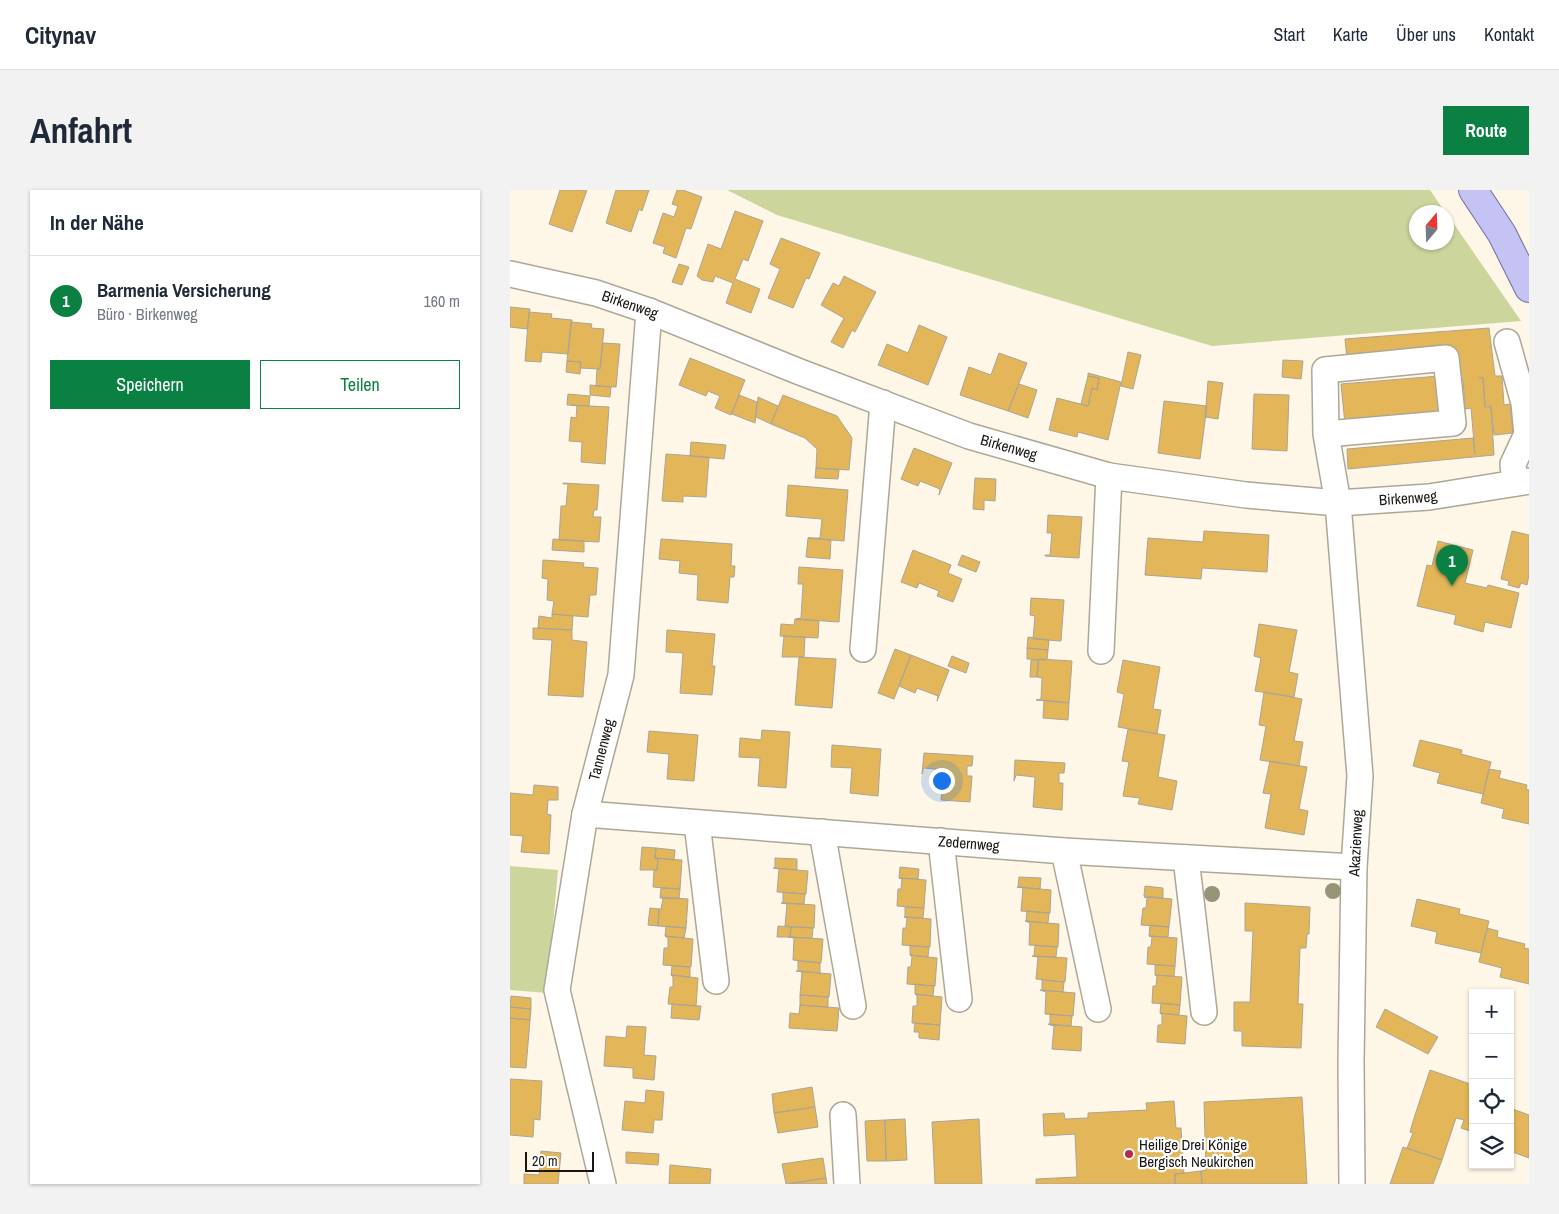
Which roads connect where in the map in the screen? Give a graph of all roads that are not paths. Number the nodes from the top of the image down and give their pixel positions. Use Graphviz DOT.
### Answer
graph roads {
  1 [pos="1473,190"];
  2 [pos="510,274"];
  3 [pos="1529,288"];
  4 [pos="649,311"];
  5 [pos="1507,342"];
  6 [pos="883,403"];
  7 [pos="1326,434"];
  8 [pos="1109,476"];
  9 [pos="1522,482"];
  10 [pos="1338,503"];
  11 [pos="863,649"];
  12 [pos="1101,651"];
  13 [pos="585,814"];
  14 [pos="697,823"];
  15 [pos="822,832"];
  16 [pos="941,841"];
  17 [pos="1064,851"];
  18 [pos="1186,858"];
  19 [pos="1354,867"];
  20 [pos="716,981"];
  21 [pos="959,999"];
  22 [pos="853,1006"];
  23 [pos="1098,1009"];
  24 [pos="1204,1012"];
  25 [pos="843,1115"];
  26 [pos="603,1184"];
  27 [pos="847,1184"];
  28 [pos="1352,1184"];
  1 -- 3 [label="main road"];
  2 -- 4 [label="street, Birkenweg"];
  4 -- 6 [label="street, Birkenweg"];
  4 -- 13 [label="street, Tannenweg"];
  5 -- 9 [label="street"];
  6 -- 8 [label="street, Birkenweg"];
  6 -- 11 [label="street"];
  7 -- 7 [label="street, Akazienweg"];
  7 -- 10 [label="street, Akazienweg"];
  8 -- 10 [label="street, Birkenweg"];
  8 -- 12 [label="street"];
  9 -- 10 [label="street, Birkenweg"];
  10 -- 19 [label="street, Akazienweg"];
  13 -- 14 [label="street, Zedernweg"];
  13 -- 26 [label="street, Tannenweg"];
  14 -- 15 [label="street, Zedernweg"];
  14 -- 20 [label="street"];
  15 -- 16 [label="street, Zedernweg"];
  15 -- 22 [label="street"];
  16 -- 17 [label="street, Zedernweg"];
  16 -- 21 [label="street"];
  17 -- 18 [label="street, Zedernweg"];
  17 -- 23 [label="street"];
  18 -- 19 [label="street, Zedernweg"];
  18 -- 24 [label="street"];
  19 -- 28 [label="street, Akazienweg"];
  25 -- 27 [label="street"];
}
